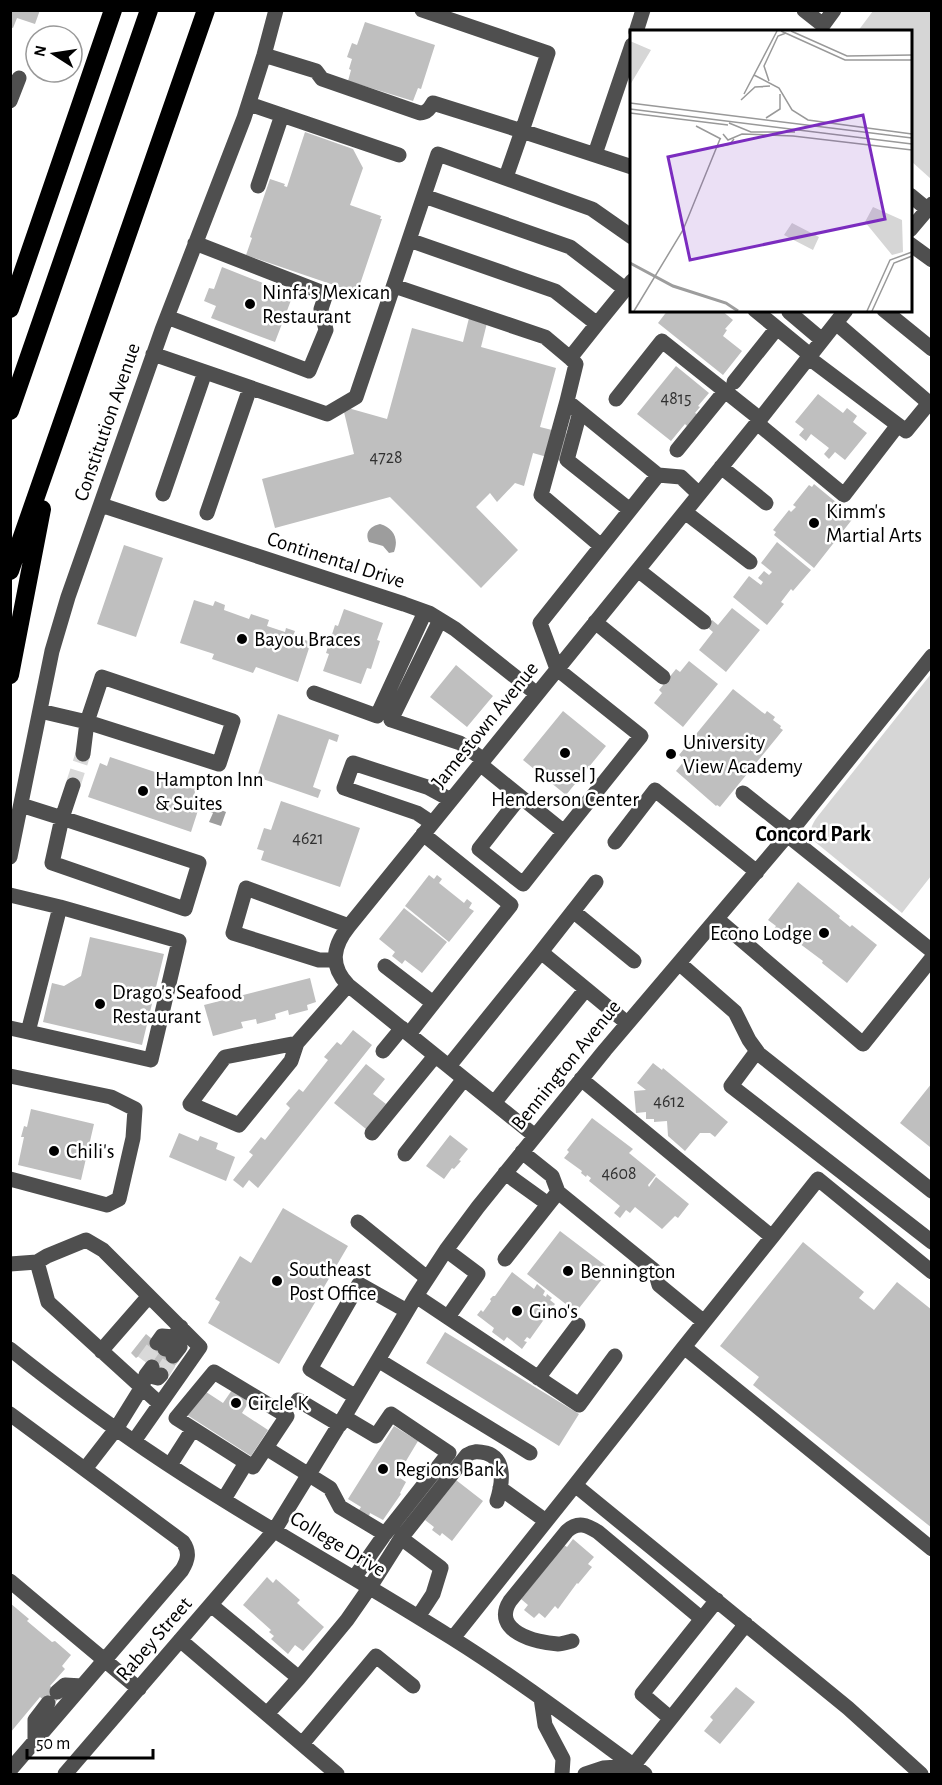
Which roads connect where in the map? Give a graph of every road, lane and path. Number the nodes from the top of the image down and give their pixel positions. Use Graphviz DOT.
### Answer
graph roads {
  1 [pos="113,10"];
  2 [pos="149,10"];
  3 [pos="206,10"];
  4 [pos="276,10"];
  5 [pos="422,10"];
  6 [pos="643,10"];
  7 [pos="804,10"];
  8 [pos="834,10"];
  9 [pos="637,30"];
  10 [pos="630,51"];
  11 [pos="264,55"];
  12 [pos="19,78"];
  13 [pos="10,101"];
  14 [pos="249,104"];
  15 [pos="282,115"];
  16 [pos="522,131"];
  17 [pos="595,154"];
  18 [pos="399,155"];
  19 [pos="630,166"];
  20 [pos="506,177"];
  21 [pos="258,186"];
  22 [pos="424,196"];
  23 [pos="912,196"];
  24 [pos="929,207"];
  25 [pos="912,228"];
  26 [pos="629,232"];
  27 [pos="409,240"];
  28 [pos="195,243"];
  29 [pos="912,245"];
  30 [pos="932,260"];
  31 [pos="628,285"];
  32 [pos="394,286"];
  33 [pos="10,309"];
  34 [pos="757,312"];
  35 [pos="790,312"];
  36 [pos="844,312"];
  37 [pos="887,312"];
  38 [pos="167,317"];
  39 [pos="836,323"];
  40 [pos="597,324"];
  41 [pos="777,328"];
  42 [pos="822,340"];
  43 [pos="929,342"];
  44 [pos="153,354"];
  45 [pos="809,356"];
  46 [pos="570,358"];
  47 [pos="205,372"];
  48 [pos="729,387"];
  49 [pos="250,388"];
  50 [pos="616,399"];
  51 [pos="567,401"];
  52 [pos="10,411"];
  53 [pos="580,412"];
  54 [pos="758,421"];
  55 [pos="898,425"];
  56 [pos="677,450"];
  57 [pos="52,451"];
  58 [pos="721,467"];
  59 [pos="658,475"];
  60 [pos="164,494"];
  61 [pos="699,494"];
  62 [pos="765,503"];
  63 [pos="101,505"];
  64 [pos="630,510"];
  65 [pos="685,512"];
  66 [pos="207,513"];
  67 [pos="602,546"];
  68 [pos="750,562"];
  69 [pos="638,570"];
  70 [pos="10,571"];
  71 [pos="425,612"];
  72 [pos="440,620"];
  73 [pos="704,621"];
  74 [pos="596,622"];
  75 [pos="932,656"];
  76 [pos="557,669"];
  77 [pos="10,675"];
  78 [pos="663,677"];
  79 [pos="314,693"];
  80 [pos="537,694"];
  81 [pos="40,711"];
  82 [pos="87,722"];
  83 [pos="83,754"];
  84 [pos="482,762"];
  85 [pos="73,785"];
  86 [pos="743,793"];
  87 [pos="520,797"];
  88 [pos="451,800"];
  89 [pos="21,805"];
  90 [pos="62,818"];
  91 [pos="428,829"];
  92 [pos="564,832"];
  93 [pos="789,833"];
  94 [pos="615,842"];
  95 [pos="10,857"];
  96 [pos="757,872"];
  97 [pos="596,882"];
  98 [pos="10,895"];
  99 [pos="60,907"];
  100 [pos="573,911"];
  101 [pos="717,919"];
  102 [pos="349,926"];
  103 [pos="929,943"];
  104 [pos="541,952"];
  105 [pos="932,958"];
  106 [pos="335,960"];
  107 [pos="634,961"];
  108 [pos="679,963"];
  109 [pos="385,966"];
  110 [pos="348,985"];
  111 [pos="586,989"];
  112 [pos="433,1003"];
  113 [pos="627,1023"];
  114 [pos="10,1028"];
  115 [pos="405,1031"];
  116 [pos="28,1032"];
  117 [pos="297,1043"];
  118 [pos="383,1051"];
  119 [pos="757,1052"];
  120 [pos="435,1056"];
  121 [pos="449,1066"];
  122 [pos="10,1077"];
  123 [pos="464,1079"];
  124 [pos="581,1079"];
  125 [pos="494,1103"];
  126 [pos="372,1133"];
  127 [pos="535,1136"];
  128 [pos="522,1152"];
  129 [pos="405,1154"];
  130 [pos="505,1173"];
  131 [pos="10,1179"];
  132 [pos="932,1191"];
  133 [pos="553,1198"];
  134 [pos="358,1222"];
  135 [pos="772,1237"];
  136 [pos="932,1242"];
  137 [pos="446,1250"];
  138 [pos="505,1259"];
  139 [pos="37,1262"];
  140 [pos="10,1264"];
  141 [pos="932,1272"];
  142 [pos="427,1278"];
  143 [pos="148,1296"];
  144 [pos="416,1296"];
  145 [pos="407,1311"];
  146 [pos="448,1317"];
  147 [pos="704,1322"];
  148 [pos="578,1325"];
  149 [pos="177,1332"];
  150 [pos="684,1347"];
  151 [pos="10,1349"];
  152 [pos="165,1349"];
  153 [pos="101,1351"];
  154 [pos="615,1356"];
  155 [pos="378,1359"];
  156 [pos="149,1373"];
  157 [pos="538,1378"];
  158 [pos="356,1397"];
  159 [pos="160,1404"];
  160 [pos="10,1414"];
  161 [pos="287,1416"];
  162 [pos="342,1421"];
  163 [pos="116,1429"];
  164 [pos="193,1429"];
  165 [pos="134,1441"];
  166 [pos="266,1448"];
  167 [pos="530,1452"];
  168 [pos="246,1463"];
  169 [pos="170,1465"];
  170 [pos="85,1469"];
  171 [pos="309,1475"];
  172 [pos="575,1485"];
  173 [pos="224,1499"];
  174 [pos="546,1521"];
  175 [pos="274,1531"];
  176 [pos="385,1534"];
  177 [pos="401,1538"];
  178 [pos="932,1549"];
  179 [pos="354,1578"];
  180 [pos="10,1581"];
  181 [pos="370,1587"];
  182 [pos="717,1600"];
  183 [pos="211,1605"];
  184 [pos="418,1617"];
  185 [pos="702,1619"];
  186 [pos="746,1624"];
  187 [pos="453,1638"];
  188 [pos="180,1640"];
  189 [pos="572,1641"];
  190 [pos="105,1660"];
  191 [pos="299,1678"];
  192 [pos="82,1686"];
  193 [pos="413,1686"];
  194 [pos="139,1689"];
  195 [pos="541,1698"];
  196 [pos="267,1714"];
  197 [pos="670,1718"];
  198 [pos="35,1740"];
  199 [pos="302,1744"];
  200 [pos="10,1770"];
  201 [pos="639,1770"];
  202 [pos="73,1772"];
  203 [pos="337,1774"];
  204 [pos="562,1774"];
  205 [pos="585,1774"];
  206 [pos="919,1774"];
  1 -- 33 [label="highway"];
  2 -- 52 [label="highway"];
  3 -- 57 [label="highway"];
  4 -- 11 [label="street, Constitution Avenue"];
  5 -- 16 [label="street"];
  6 -- 9 [label="street"];
  7 -- 8 [label="street"];
  10 -- 17 [label="street"];
  11 -- 14 [label="street, Constitution Avenue"];
  11 -- 16 [label="street"];
  12 -- 13 [label="street"];
  14 -- 15 [label="street"];
  14 -- 28 [label="street, Constitution Avenue"];
  15 -- 18 [label="street"];
  15 -- 21 [label="street"];
  16 -- 17 [label="street"];
  16 -- 20 [label="street"];
  17 -- 19 [label="street"];
  20 -- 22 [label="street"];
  20 -- 26 [label="street"];
  22 -- 27 [label="street"];
  22 -- 31 [label="street"];
  23 -- 24 [label="street"];
  24 -- 25 [label="street"];
  27 -- 32 [label="street"];
  27 -- 40 [label="street"];
  28 -- 38 [label="street, Constitution Avenue"];
  28 -- 38 [label="street"];
  29 -- 30 [label="street"];
  31 -- 40 [label="street"];
  32 -- 46 [label="street"];
  32 -- 49 [label="street"];
  34 -- 41 [label="street"];
  35 -- 42 [label="street"];
  36 -- 39 [label="street, Jamestown Avenue"];
  37 -- 43 [label="street"];
  38 -- 44 [label="street, Constitution Avenue"];
  39 -- 42 [label="street, Jamestown Avenue"];
  39 -- 55 [label="street"];
  40 -- 46 [label="street"];
  41 -- 45 [label="street"];
  41 -- 48 [label="street"];
  42 -- 45 [label="street, Jamestown Avenue"];
  44 -- 47 [label="street"];
  44 -- 63 [label="street, Constitution Avenue"];
  45 -- 54 [label="street, Jamestown Avenue"];
  45 -- 55 [label="street"];
  46 -- 51 [label="street"];
  47 -- 49 [label="street"];
  47 -- 60 [label="street"];
  48 -- 50 [label="street"];
  48 -- 54 [label="street"];
  48 -- 56 [label="street"];
  49 -- 66 [label="street"];
  51 -- 53 [label="street"];
  51 -- 67 [label="street"];
  53 -- 59 [label="street"];
  53 -- 64 [label="street"];
  54 -- 55 [label="street"];
  54 -- 58 [label="street, Jamestown Avenue"];
  57 -- 70 [label="highway"];
  57 -- 77 [label="highway"];
  58 -- 61 [label="street, Jamestown Avenue"];
  58 -- 62 [label="street"];
  59 -- 61 [label="street"];
  59 -- 64 [label="street"];
  61 -- 65 [label="street, Jamestown Avenue"];
  63 -- 71 [label="street, Continental Drive"];
  63 -- 81 [label="street, Constitution Avenue"];
  64 -- 67 [label="street"];
  65 -- 68 [label="street"];
  65 -- 69 [label="street, Jamestown Avenue"];
  67 -- 76 [label="street"];
  69 -- 73 [label="street"];
  69 -- 74 [label="street, Jamestown Avenue"];
  71 -- 72 [label="street, Continental Drive"];
  71 -- 79 [label="street"];
  72 -- 80 [label="street, Continental Drive"];
  72 -- 84 [label="street"];
  74 -- 76 [label="street, Jamestown Avenue"];
  74 -- 78 [label="street"];
  75 -- 93 [label="street, Bennington Avenue"];
  76 -- 80 [label="street, Jamestown Avenue"];
  76 -- 92 [label="street"];
  80 -- 84 [label="street, Jamestown Avenue"];
  81 -- 82 [label="street"];
  81 -- 89 [label="street, Constitution Avenue"];
  82 -- 82 [label="street"];
  82 -- 83 [label="street"];
  84 -- 87 [label="street"];
  84 -- 88 [label="street, Jamestown Avenue"];
  85 -- 90 [label="street"];
  86 -- 93 [label="street"];
  87 -- 92 [label="street"];
  87 -- 92 [label="street"];
  88 -- 91 [label="street, Jamestown Avenue"];
  88 -- 91 [label="street"];
  89 -- 90 [label="street"];
  89 -- 95 [label="street, Constitution Avenue"];
  90 -- 90 [label="street"];
  91 -- 102 [label="street, Jamestown Avenue"];
  91 -- 112 [label="street"];
  93 -- 96 [label="street, Bennington Avenue"];
  93 -- 103 [label="street"];
  94 -- 96 [label="street"];
  96 -- 101 [label="street, Bennington Avenue"];
  97 -- 100 [label="street"];
  98 -- 99 [label="street"];
  99 -- 116 [label="street"];
  99 -- 116 [label="street"];
  100 -- 104 [label="street"];
  100 -- 107 [label="street"];
  101 -- 105 [label="street"];
  101 -- 108 [label="street, Bennington Avenue"];
  102 -- 106 [label="street, Jamestown Avenue"];
  102 -- 106 [label="street"];
  104 -- 111 [label="street"];
  104 -- 121 [label="street"];
  106 -- 110 [label="street"];
  108 -- 113 [label="street, Bennington Avenue"];
  108 -- 119 [label="street"];
  109 -- 112 [label="street"];
  110 -- 115 [label="street"];
  110 -- 117 [label="street"];
  111 -- 113 [label="street"];
  111 -- 125 [label="street"];
  112 -- 115 [label="street"];
  113 -- 124 [label="street, Bennington Avenue"];
  114 -- 116 [label="street"];
  115 -- 118 [label="street"];
  115 -- 120 [label="street"];
  117 -- 117 [label="street"];
  119 -- 132 [label="street"];
  119 -- 136 [label="street"];
  120 -- 121 [label="street"];
  120 -- 126 [label="street"];
  121 -- 123 [label="street"];
  122 -- 131 [label="street"];
  123 -- 125 [label="street"];
  123 -- 129 [label="street"];
  124 -- 127 [label="street, Bennington Avenue"];
  124 -- 135 [label="street"];
  125 -- 127 [label="street"];
  127 -- 128 [label="street, Bennington Avenue"];
  128 -- 130 [label="street, Bennington Avenue"];
  128 -- 133 [label="street"];
  130 -- 133 [label="street"];
  130 -- 137 [label="street, Bennington Avenue"];
  133 -- 138 [label="street"];
  133 -- 147 [label="street"];
  134 -- 142 [label="street"];
  135 -- 141 [label="street"];
  135 -- 147 [label="street"];
  137 -- 142 [label="street, Bennington Avenue"];
  137 -- 146 [label="street"];
  139 -- 140 [label="street"];
  139 -- 143 [label="street"];
  139 -- 153 [label="street"];
  142 -- 144 [label="street, Bennington Avenue"];
  143 -- 149 [label="street"];
  143 -- 153 [label="street"];
  144 -- 145 [label="street, Bennington Avenue"];
  144 -- 146 [label="street"];
  145 -- 155 [label="street, Bennington Avenue"];
  145 -- 158 [label="street"];
  146 -- 157 [label="street"];
  147 -- 150 [label="street"];
  148 -- 157 [label="street"];
  149 -- 152 [label="street"];
  149 -- 159 [label="street"];
  150 -- 172 [label="street"];
  150 -- 178 [label="street"];
  151 -- 163 [label="street, College Drive"];
  153 -- 156 [label="street"];
  154 -- 157 [label="street"];
  155 -- 158 [label="street, Bennington Avenue"];
  155 -- 167 [label="street"];
  156 -- 159 [label="street"];
  156 -- 163 [label="street"];
  158 -- 162 [label="street, Bennington Avenue"];
  159 -- 165 [label="street"];
  160 -- 170 [label="street"];
  161 -- 162 [label="street"];
  161 -- 164 [label="street"];
  161 -- 166 [label="street"];
  162 -- 171 [label="street, Bennington Avenue"];
  162 -- 176 [label="street"];
  163 -- 165 [label="street, College Drive"];
  163 -- 170 [label="street"];
  164 -- 168 [label="street"];
  164 -- 169 [label="street"];
  165 -- 169 [label="street, College Drive"];
  166 -- 168 [label="street"];
  166 -- 171 [label="street"];
  168 -- 173 [label="street"];
  169 -- 173 [label="street, College Drive"];
  170 -- 190 [label="street"];
  171 -- 175 [label="street, Bennington Avenue"];
  171 -- 176 [label="street"];
  172 -- 174 [label="street"];
  172 -- 182 [label="street"];
  173 -- 175 [label="street, College Drive"];
  174 -- 177 [label="street"];
  174 -- 187 [label="street"];
  175 -- 179 [label="street, College Drive"];
  175 -- 183 [label="street, Rabey Street"];
  176 -- 179 [label="street"];
  177 -- 181 [label="street"];
  177 -- 184 [label="street"];
  179 -- 181 [label="street, College Drive"];
  180 -- 190 [label="street"];
  181 -- 184 [label="street, College Drive"];
  181 -- 191 [label="street"];
  182 -- 185 [label="street"];
  182 -- 186 [label="street"];
  183 -- 188 [label="street, Rabey Street"];
  183 -- 191 [label="street"];
  184 -- 187 [label="street, College Drive"];
  185 -- 189 [label="street"];
  185 -- 197 [label="street"];
  186 -- 197 [label="street"];
  186 -- 206 [label="street"];
  187 -- 195 [label="street, College Drive"];
  188 -- 194 [label="street, Rabey Street"];
  188 -- 196 [label="street"];
  190 -- 192 [label="street"];
  190 -- 194 [label="street"];
  191 -- 196 [label="street"];
  192 -- 198 [label="street"];
  192 -- 198 [label="street"];
  193 -- 199 [label="street"];
  194 -- 202 [label="street, Rabey Street"];
  195 -- 201 [label="street, College Drive"];
  195 -- 204 [label="street"];
  196 -- 199 [label="street"];
  197 -- 201 [label="street"];
  198 -- 200 [label="street"];
  199 -- 203 [label="street"];
  201 -- 205 [label="street"];
}
